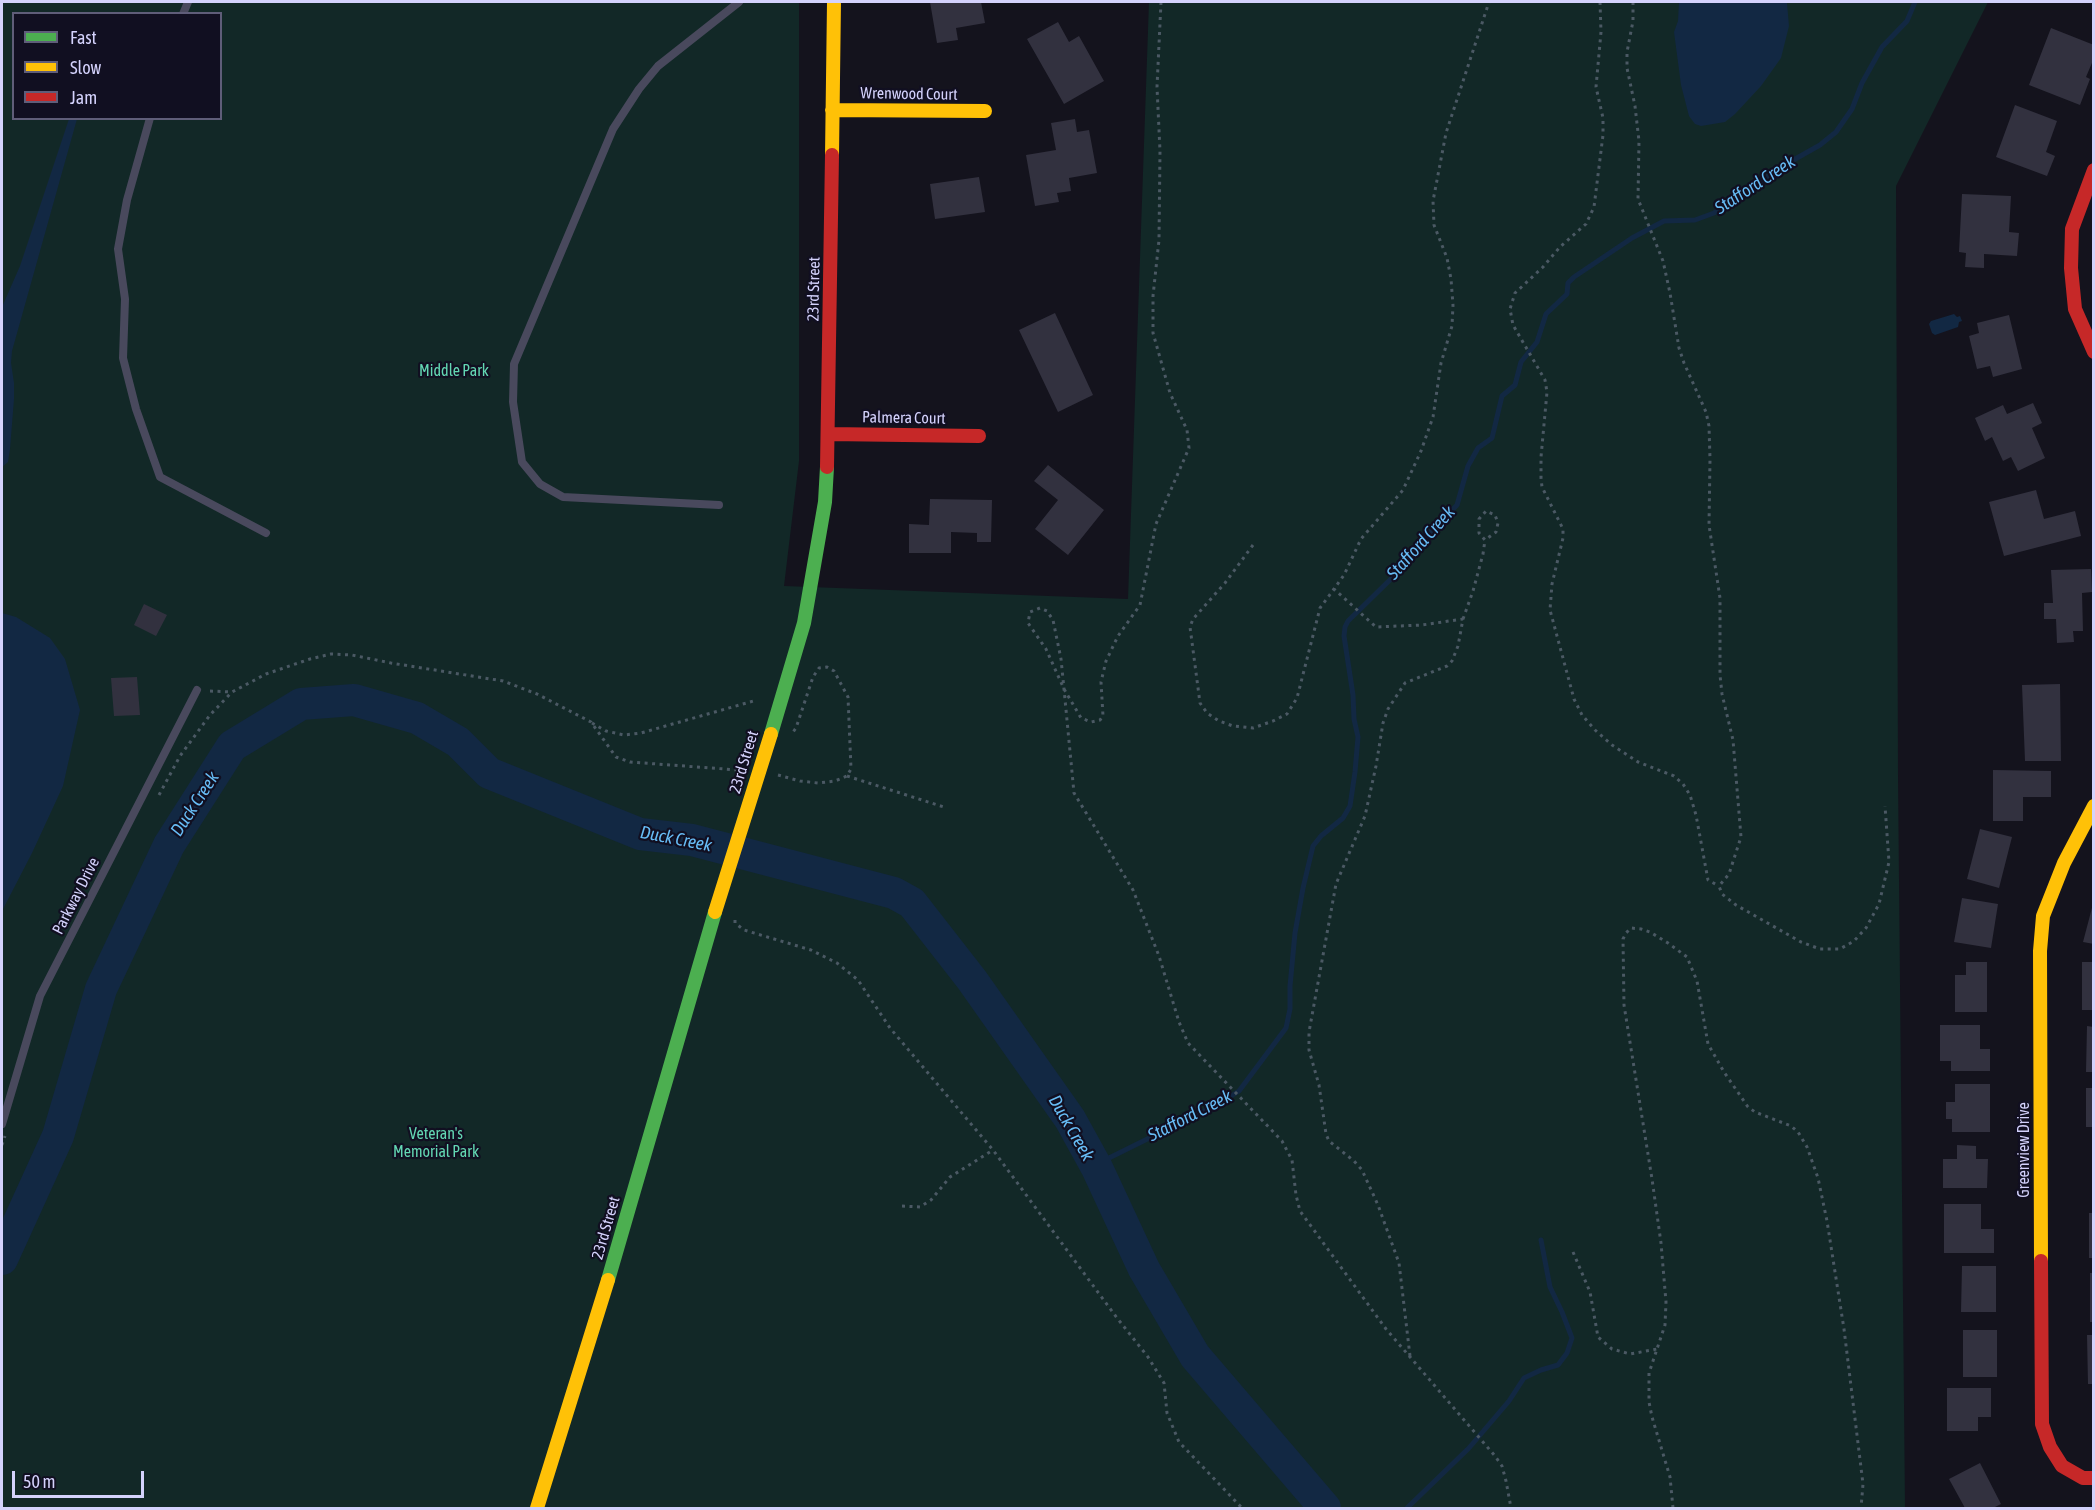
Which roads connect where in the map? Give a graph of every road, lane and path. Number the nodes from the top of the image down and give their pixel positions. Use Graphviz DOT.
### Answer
graph roads {
  1 [pos="739,2"];
  2 [pos="834,2"];
  3 [pos="1161,2"];
  4 [pos="1489,2"];
  5 [pos="1600,2"];
  6 [pos="1633,2"];
  7 [pos="832,110"];
  8 [pos="985,111"];
  9 [pos="149,120"];
  10 [pos="2094,171"];
  11 [pos="2094,352"];
  12 [pos="829,434"];
  13 [pos="979,436"];
  14 [pos="719,505"];
  15 [pos="266,533"];
  16 [pos="1485,540"];
  17 [pos="1253,545"];
  18 [pos="1334,590"];
  19 [pos="1463,619"];
  20 [pos="1064,689"];
  21 [pos="197,690"];
  22 [pos="232,692"];
  23 [pos="758,700"];
  24 [pos="591,722"];
  25 [pos="791,734"];
  26 [pos="748,771"];
  27 [pos="772,774"];
  28 [pos="847,776"];
  29 [pos="159,796"];
  30 [pos="1885,806"];
  31 [pos="2094,806"];
  32 [pos="947,808"];
  33 [pos="1719,886"];
  34 [pos="734,912"];
  35 [pos="2,1124"];
  36 [pos="5,1134"];
  37 [pos="2,1145"];
  38 [pos="993,1150"];
  39 [pos="902,1206"];
  40 [pos="1573,1252"];
  41 [pos="1658,1349"];
  42 [pos="1410,1357"];
  43 [pos="2094,1478"];
  44 [pos="537,1509"];
  45 [pos="1242,1509"];
  46 [pos="1511,1509"];
  47 [pos="1673,1509"];
  48 [pos="1861,1509"];
  1 -- 14 [label="lane"];
  2 -- 7 [label="street, 23rd Street"];
  3 -- 20 [label="path"];
  4 -- 18 [label="path"];
  5 -- 33 [label="path"];
  6 -- 33 [label="path"];
  7 -- 8 [label="street, Wrenwood Court"];
  7 -- 12 [label="street, 23rd Street"];
  9 -- 15 [label="lane"];
  10 -- 11 [label="street"];
  12 -- 13 [label="street, Palmera Court"];
  12 -- 44 [label="street, 23rd Street, bridge"];
  16 -- 16 [label="path"];
  16 -- 19 [label="path"];
  17 -- 18 [label="path"];
  18 -- 19 [label="path"];
  19 -- 42 [label="path"];
  20 -- 20 [label="path"];
  20 -- 42 [label="path"];
  21 -- 22 [label="path"];
  21 -- 35 [label="lane, Parkway Drive"];
  22 -- 24 [label="path"];
  22 -- 29 [label="path"];
  23 -- 24 [label="path"];
  24 -- 26 [label="path"];
  25 -- 28 [label="path"];
  27 -- 28 [label="path"];
  28 -- 32 [label="path"];
  30 -- 33 [label="path"];
  31 -- 43 [label="street, Greenview Drive"];
  34 -- 38 [label="path"];
  36 -- 37 [label="path"];
  38 -- 39 [label="path"];
  38 -- 45 [label="path"];
  40 -- 41 [label="path"];
  41 -- 47 [label="path"];
  41 -- 48 [label="path"];
  42 -- 46 [label="path"];
}
